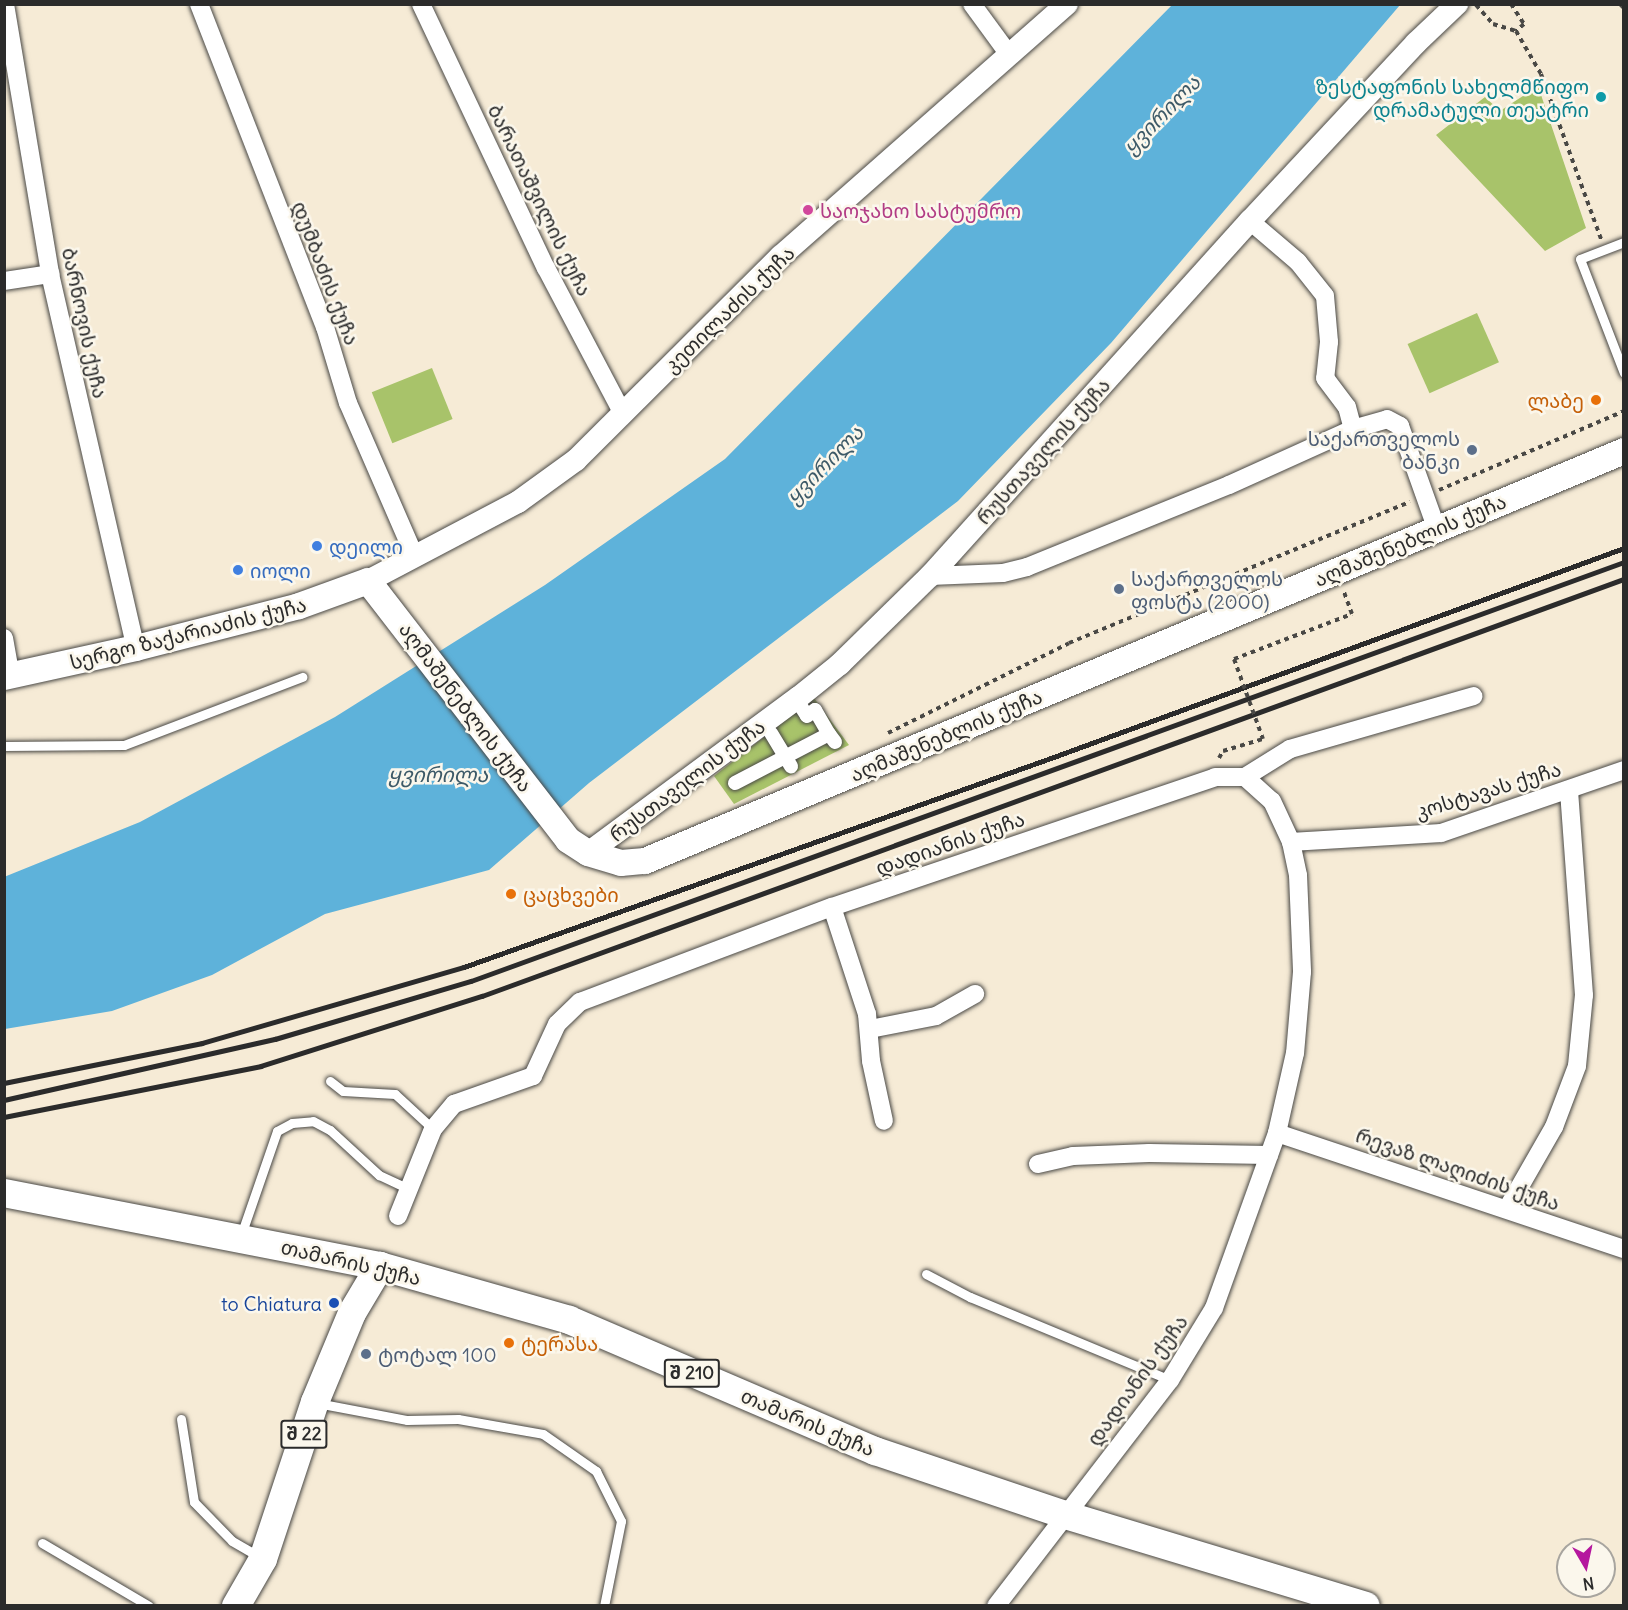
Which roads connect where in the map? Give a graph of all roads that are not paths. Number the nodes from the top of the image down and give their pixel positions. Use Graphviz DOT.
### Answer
graph roads {
  1 [pos="5,4"];
  2 [pos="199,4"];
  3 [pos="422,4"];
  4 [pos="972,4"];
  5 [pos="1068,4"];
  6 [pos="1457,4"];
  7 [pos="1010,56"];
  8 [pos="1250,221"];
  9 [pos="1623,242"];
  10 [pos="50,274"];
  11 [pos="4,281"];
  12 [pos="1623,373"];
  13 [pos="623,414"];
  14 [pos="1353,429"];
  15 [pos="1623,451"];
  16 [pos="1437,530"];
  17 [pos="415,556"];
  18 [pos="930,576"];
  19 [pos="368,581"];
  20 [pos="4,638"];
  21 [pos="136,648"];
  22 [pos="8,676"];
  23 [pos="302,677"];
  24 [pos="1474,696"];
  25 [pos="802,708"];
  26 [pos="771,733"];
  27 [pos="4,746"];
  28 [pos="788,761"];
  29 [pos="1623,770"];
  30 [pos="1245,777"];
  31 [pos="735,783"];
  32 [pos="1569,790"];
  33 [pos="1291,842"];
  34 [pos="578,847"];
  35 [pos="832,907"];
  36 [pos="975,994"];
  37 [pos="870,1029"];
  38 [pos="330,1081"];
  39 [pos="884,1121"];
  40 [pos="433,1129"];
  41 [pos="1277,1132"];
  42 [pos="1269,1155"];
  43 [pos="1038,1164"];
  44 [pos="407,1188"];
  45 [pos="4,1193"];
  46 [pos="1508,1209"];
  47 [pos="398,1216"];
  48 [pos="241,1237"];
  49 [pos="1623,1249"];
  50 [pos="380,1266"];
  51 [pos="926,1274"];
  52 [pos="1170,1380"];
  53 [pos="315,1402"];
  54 [pos="181,1419"];
  55 [pos="1065,1515"];
  56 [pos="42,1544"];
  57 [pos="263,1559"];
  58 [pos="1324,1600"];
  59 [pos="148,1605"];
  60 [pos="236,1605"];
  61 [pos="604,1605"];
  62 [pos="996,1605"];
  63 [pos="1366,1605"];
  1 -- 10 [label="street, ბარნოვის ქუჩა"];
  2 -- 17 [label="street, დუმბაძის ქუჩა"];
  3 -- 13 [label="street, ბარათაშვილის ქუჩა"];
  4 -- 7 [label="street"];
  5 -- 7 [label="street, კეთილაძის ქუჩა"];
  6 -- 8 [label="street, რუსთაველის ქუჩა"];
  7 -- 13 [label="street, კეთილაძის ქუჩა"];
  8 -- 14 [label="street"];
  8 -- 18 [label="street, რუსთაველის ქუჩა"];
  9 -- 12 [label="lane"];
  10 -- 11 [label="street"];
  10 -- 21 [label="street, ბარნოვის ქუჩა"];
  13 -- 17 [label="street, კეთილაძის ქუჩა"];
  14 -- 16 [label="street"];
  14 -- 18 [label="street"];
  15 -- 16 [label="main road, აღმაშენებლის ქუჩა"];
  16 -- 34 [label="main road, აღმაშენებლის ქუჩა"];
  17 -- 19 [label="street, კეთილაძის ქუჩა"];
  18 -- 34 [label="street, რუსთაველის ქუჩა"];
  19 -- 21 [label="main road, სერგო ზაქარიაძის ქუჩა"];
  19 -- 34 [label="main road, აღმაშენებლის ქუჩა"];
  20 -- 22 [label="street"];
  21 -- 22 [label="main road, სერგო ზაქარიაძის ქუჩა"];
  23 -- 27 [label="lane"];
  24 -- 30 [label="street"];
  25 -- 28 [label="street"];
  26 -- 28 [label="street"];
  28 -- 31 [label="street"];
  29 -- 32 [label="street, კოსტავას ქუჩა"];
  30 -- 33 [label="street, დადიანის ქუჩა"];
  30 -- 35 [label="street, დადიანის ქუჩა"];
  32 -- 33 [label="street, კოსტავას ქუჩა"];
  32 -- 46 [label="street"];
  33 -- 41 [label="street, დადიანის ქუჩა"];
  35 -- 37 [label="street"];
  35 -- 40 [label="street, დადიანის ქუჩა"];
  36 -- 37 [label="street"];
  37 -- 39 [label="street"];
  38 -- 40 [label="lane"];
  40 -- 44 [label="street, დადიანის ქუჩა"];
  41 -- 42 [label="street, დადიანის ქუჩა"];
  41 -- 46 [label="street, რევაზ ლაღიძის ქუჩა"];
  42 -- 43 [label="street"];
  42 -- 52 [label="street, დადიანის ქუჩა"];
  44 -- 47 [label="street, დადიანის ქუჩა"];
  44 -- 48 [label="lane"];
  45 -- 48 [label="main road, თამარის ქუჩა / შ 210"];
  46 -- 49 [label="street, რევაზ ლაღიძის ქუჩა"];
  48 -- 50 [label="main road, თამარის ქუჩა / შ 210"];
  50 -- 53 [label="main road, შ 22"];
  50 -- 55 [label="main road, თამარის ქუჩა / შ 210"];
  51 -- 52 [label="lane"];
  52 -- 55 [label="street, დადიანის ქუჩა"];
  53 -- 57 [label="main road, შ 22"];
  53 -- 61 [label="lane"];
  54 -- 57 [label="lane"];
  55 -- 58 [label="main road, თამარის ქუჩა / შ 210"];
  55 -- 62 [label="street, დადიანის ქუჩა"];
  56 -- 59 [label="lane"];
  57 -- 60 [label="main road, შ 22"];
  58 -- 63 [label="main road, თამარის ქუჩა / შ 210"];
}
